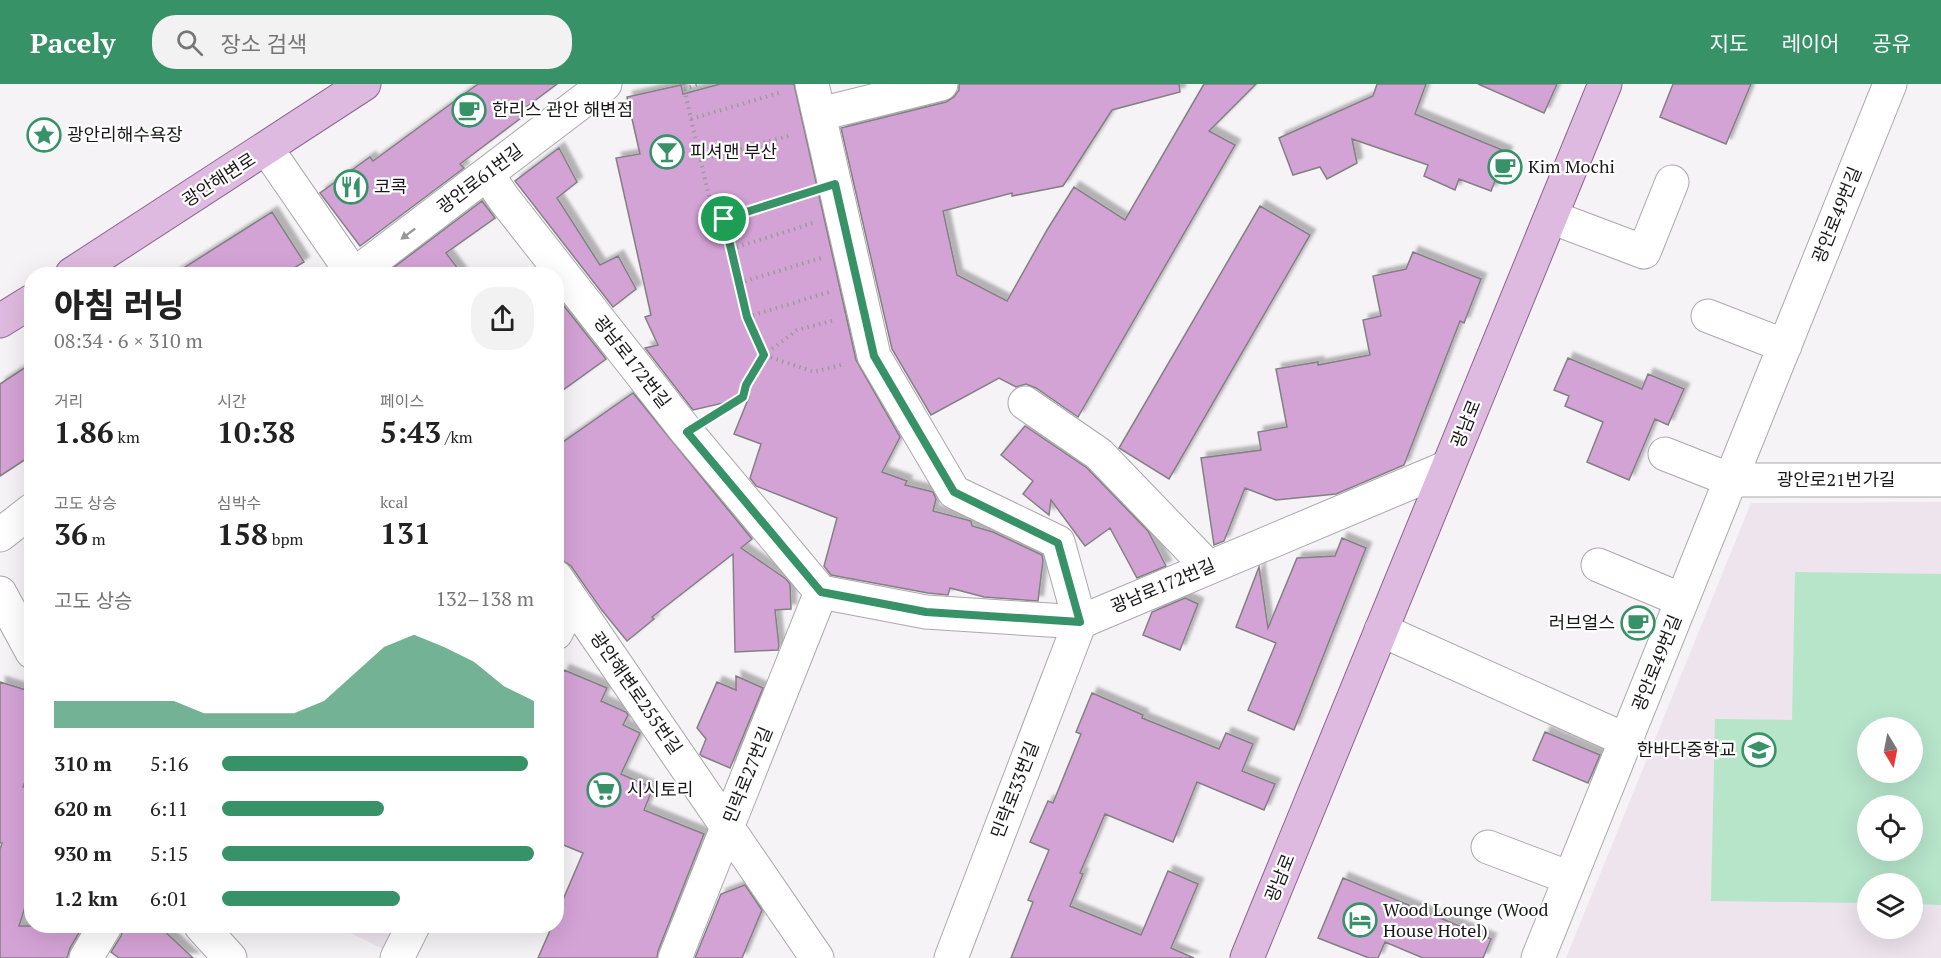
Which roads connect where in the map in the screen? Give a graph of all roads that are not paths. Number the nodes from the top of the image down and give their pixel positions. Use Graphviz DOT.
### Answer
graph roads {
  1 [pos="364,84"];
  2 [pos="605,84"];
  3 [pos="941,84"];
  4 [pos="1605,84"];
  5 [pos="1890,84"];
  6 [pos="811,104"];
  7 [pos="267,149"];
  8 [pos="487,174"];
  9 [pos="1672,182"];
  10 [pos="1551,217"];
  11 [pos="83,267"];
  12 [pos="349,267"];
  13 [pos="363,267"];
  14 [pos="557,267"];
  15 [pos="564,275"];
  16 [pos="24,306"];
  17 [pos="1708,316"];
  18 [pos="0,321"];
  19 [pos="1785,346"];
  20 [pos="1025,403"];
  21 [pos="1665,454"];
  22 [pos="1448,467"];
  23 [pos="1731,480"];
  24 [pos="1941,480"];
  25 [pos="24,516"];
  26 [pos="0,535"];
  27 [pos="1598,565"];
  28 [pos="1208,567"];
  29 [pos="821,592"];
  30 [pos="0,593"];
  31 [pos="564,597"];
  32 [pos="1682,600"];
  33 [pos="1080,622"];
  34 [pos="1381,630"];
  35 [pos="24,637"];
  36 [pos="1626,740"];
  37 [pos="727,826"];
  38 [pos="1488,847"];
  39 [pos="1570,878"];
  40 [pos="101,933"];
  41 [pos="207,933"];
  42 [pos="410,933"];
  43 [pos="86,958"];
  44 [pos="230,958"];
  45 [pos="397,958"];
  46 [pos="675,958"];
  47 [pos="817,958"];
  48 [pos="951,958"];
  49 [pos="1247,958"];
  50 [pos="1538,958"];
  1 -- 7 [label="main road, 광안해변로"];
  2 -- 8 [label="street, 광안로61번길"];
  3 -- 6 [label="street"];
  4 -- 10 [label="main road, 광남로"];
  5 -- 19 [label="street, 광안로49번길"];
  6 -- 33 [label="street"];
  7 -- 11 [label="main road, 광안해변로"];
  7 -- 12 [label="street"];
  8 -- 13 [label="street, 광안로61번길, one-way"];
  8 -- 14 [label="street, 광남로172번길"];
  9 -- 10 [label="street"];
  10 -- 22 [label="main road, 광남로"];
  15 -- 29 [label="street, 광남로172번길"];
  16 -- 18 [label="main road"];
  17 -- 19 [label="street"];
  19 -- 23 [label="street, 광안로49번길"];
  20 -- 28 [label="street"];
  21 -- 23 [label="street"];
  22 -- 28 [label="street, 광남로172번길"];
  22 -- 34 [label="main road, 광남로"];
  23 -- 24 [label="street, 광안로21번가길"];
  23 -- 32 [label="street, 광안로49번길"];
  25 -- 26 [label="street"];
  27 -- 32 [label="street"];
  28 -- 33 [label="street, 광남로172번길"];
  29 -- 33 [label="street, 광남로172번길"];
  29 -- 37 [label="street, 민락로27번길"];
  30 -- 35 [label="street"];
  31 -- 37 [label="street, 광안해변로255번길"];
  32 -- 36 [label="street, 광안로49번길"];
  33 -- 48 [label="street, 민락로33번길"];
  34 -- 36 [label="street"];
  34 -- 49 [label="main road, 광남로"];
  36 -- 39 [label="street, 광안로49번길"];
  37 -- 46 [label="street, 민락로27번길"];
  37 -- 47 [label="street, 광안해변로255번길"];
  38 -- 39 [label="street"];
  39 -- 50 [label="street, 광안로49번길"];
  40 -- 43 [label="street"];
  41 -- 44 [label="street"];
  42 -- 45 [label="street"];
}
